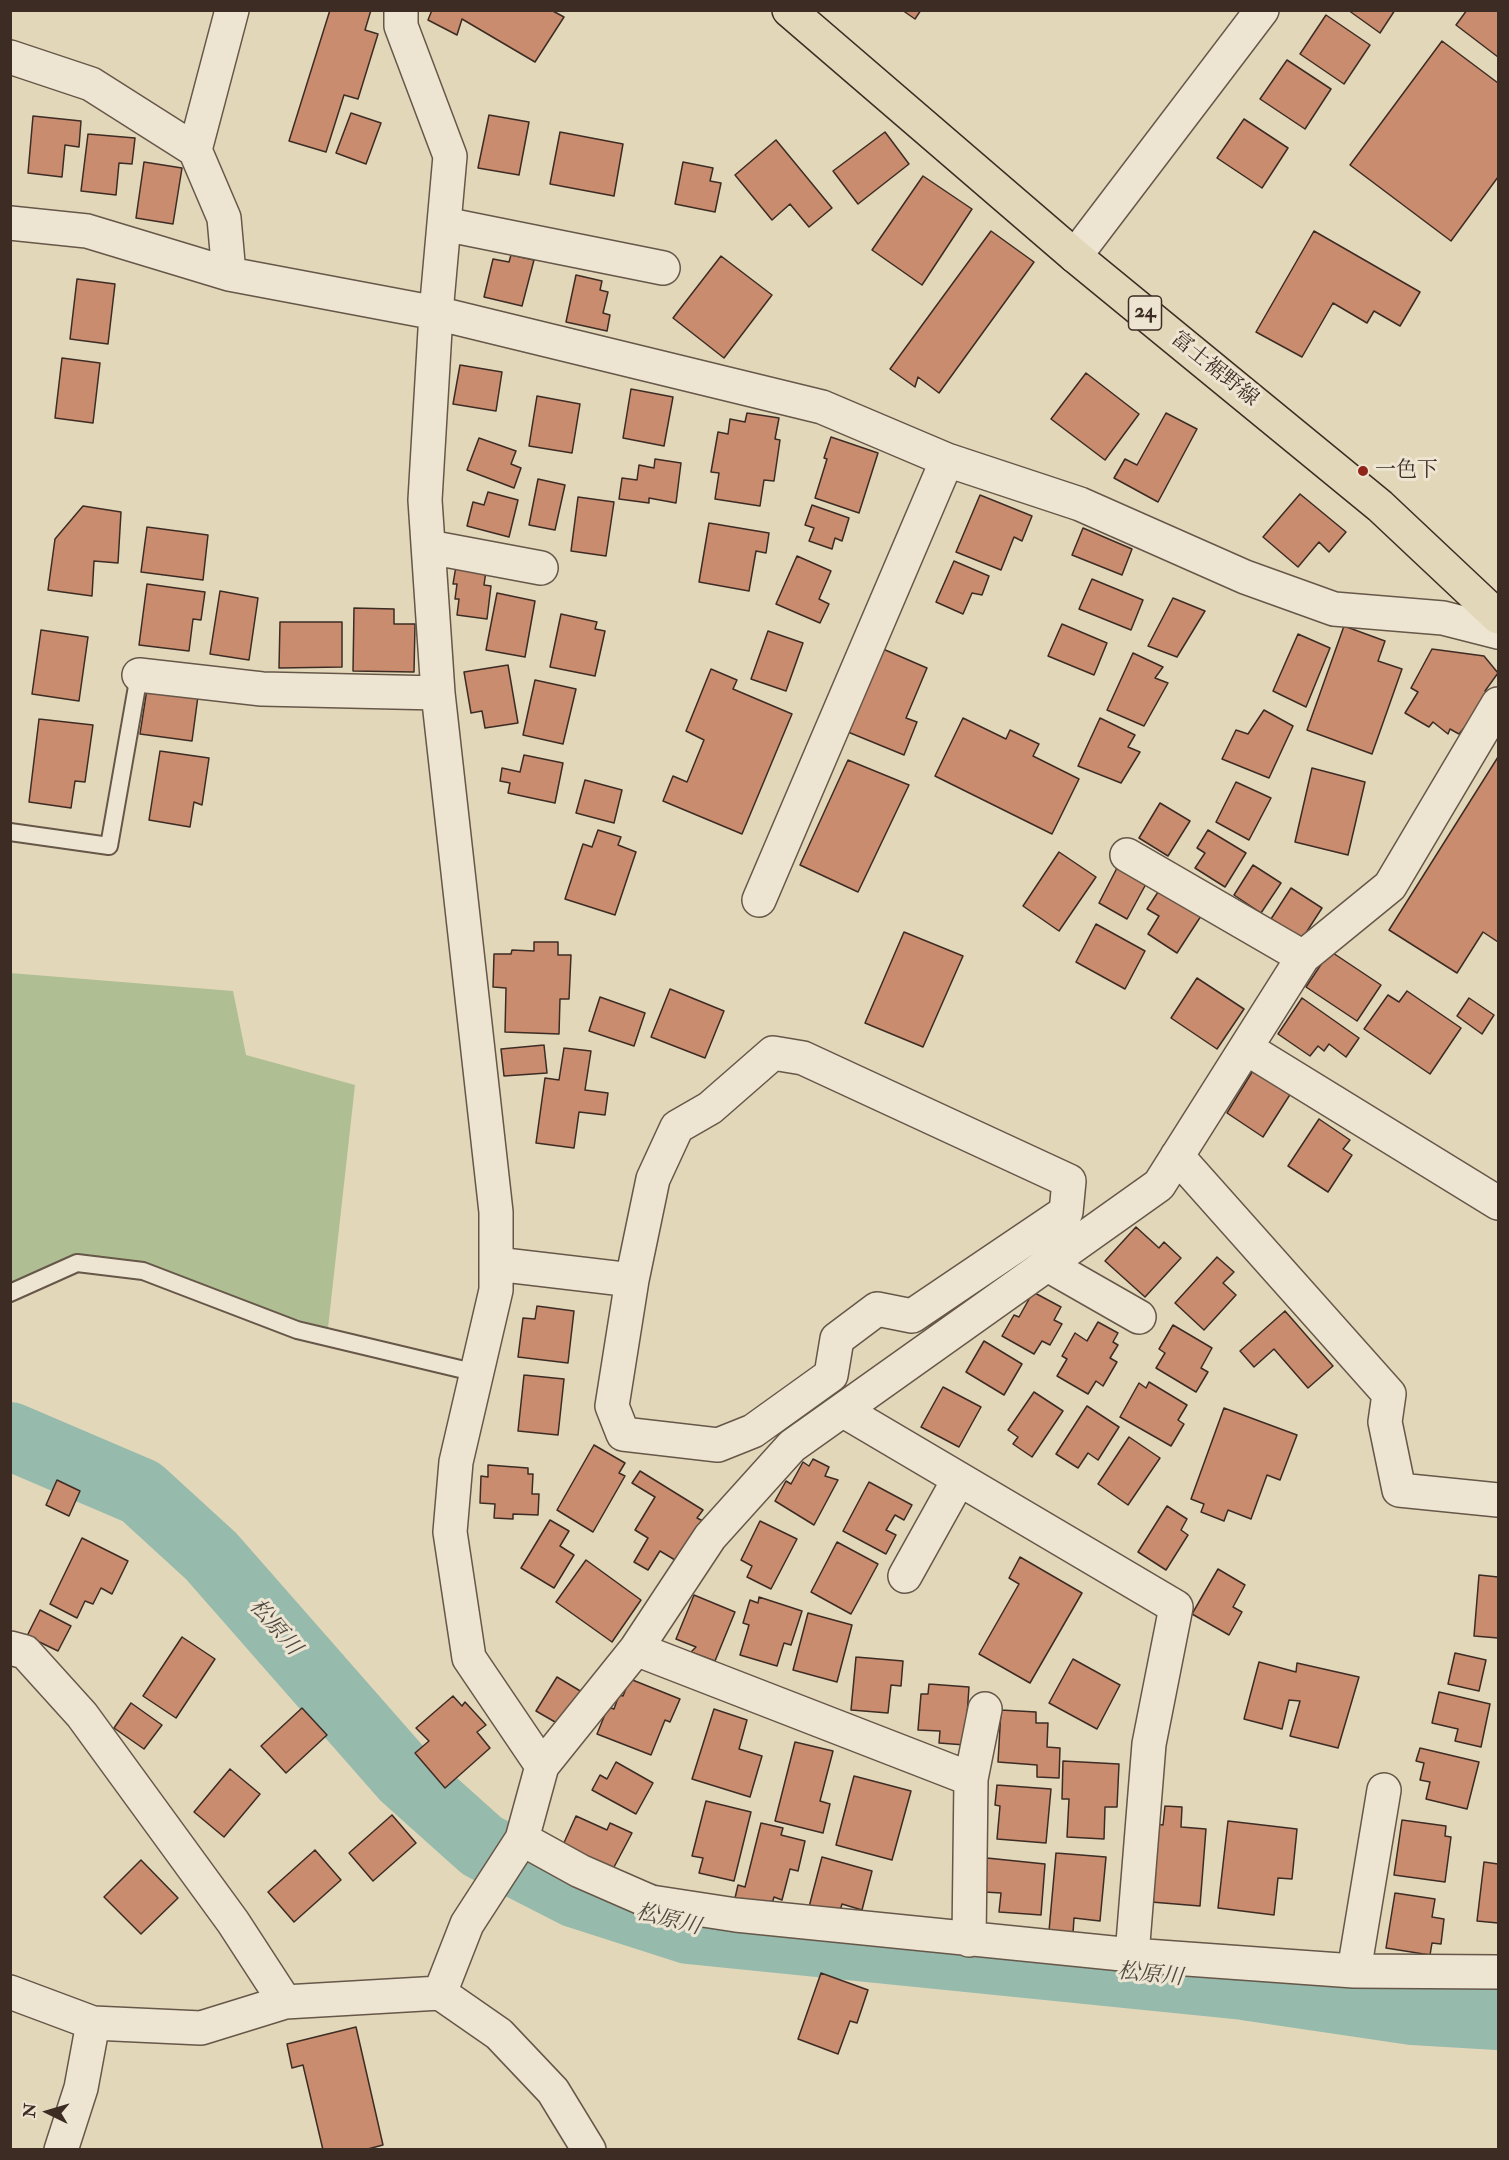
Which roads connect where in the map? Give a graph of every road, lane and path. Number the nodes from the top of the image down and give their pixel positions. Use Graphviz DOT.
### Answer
graph roads {
  1 [pos="232,10"];
  2 [pos="401,10"];
  3 [pos="789,10"];
  4 [pos="1262,10"];
  5 [pos="10,57"];
  6 [pos="195,150"];
  7 [pos="10,223"];
  8 [pos="444,224"];
  9 [pos="1075,256"];
  10 [pos="663,268"];
  11 [pos="229,274"];
  12 [pos="436,313"];
  13 [pos="947,460"];
  14 [pos="429,548"];
  15 [pos="541,568"];
  16 [pos="1498,617"];
  17 [pos="1498,632"];
  18 [pos="139,675"];
  19 [pos="438,693"];
  20 [pos="1498,704"];
  21 [pos="10,832"];
  22 [pos="1127,855"];
  23 [pos="759,900"];
  24 [pos="1303,957"];
  25 [pos="1246,1048"];
  26 [pos="1178,1156"];
  27 [pos="1498,1203"];
  28 [pos="496,1264"];
  29 [pos="1048,1265"];
  30 [pos="632,1280"];
  31 [pos="10,1293"];
  32 [pos="1139,1317"];
  33 [pos="477,1373"];
  34 [pos="844,1410"];
  35 [pos="959,1479"];
  36 [pos="1498,1500"];
  37 [pos="905,1576"];
  38 [pos="10,1648"];
  39 [pos="636,1649"];
  40 [pos="985,1710"];
  41 [pos="542,1766"];
  42 [pos="971,1779"];
  43 [pos="1384,1790"];
  44 [pos="521,1840"];
  45 [pos="969,1940"];
  46 [pos="1132,1954"];
  47 [pos="1354,1971"];
  48 [pos="1498,1972"];
  49 [pos="10,1992"];
  50 [pos="440,1992"];
  51 [pos="285,2002"];
  52 [pos="93,2023"];
  53 [pos="61,2150"];
  54 [pos="589,2150"];
  1 -- 6 [label="street"];
  2 -- 8 [label="street"];
  3 -- 9 [label="main road, 富士裾野線 / 24"];
  4 -- 9 [label="street"];
  5 -- 6 [label="street"];
  6 -- 11 [label="street"];
  7 -- 11 [label="street"];
  8 -- 10 [label="street"];
  8 -- 12 [label="street"];
  9 -- 16 [label="main road, 富士裾野線 / 24"];
  11 -- 12 [label="street"];
  12 -- 13 [label="street"];
  12 -- 14 [label="street"];
  13 -- 17 [label="street"];
  13 -- 23 [label="street"];
  14 -- 15 [label="street"];
  14 -- 19 [label="street"];
  18 -- 19 [label="street"];
  18 -- 21 [label="lane"];
  19 -- 28 [label="street"];
  20 -- 24 [label="street"];
  22 -- 24 [label="street"];
  24 -- 25 [label="street"];
  25 -- 26 [label="street"];
  25 -- 27 [label="street"];
  26 -- 29 [label="street"];
  26 -- 36 [label="street"];
  28 -- 30 [label="street"];
  28 -- 33 [label="street"];
  29 -- 32 [label="street"];
  29 -- 34 [label="street"];
  30 -- 30 [label="street"];
  31 -- 33 [label="lane"];
  33 -- 41 [label="street"];
  34 -- 35 [label="street"];
  34 -- 39 [label="street"];
  35 -- 37 [label="street"];
  35 -- 46 [label="street"];
  38 -- 51 [label="street"];
  39 -- 41 [label="street"];
  39 -- 42 [label="street"];
  40 -- 42 [label="street"];
  41 -- 44 [label="street"];
  42 -- 45 [label="street"];
  43 -- 47 [label="street"];
  44 -- 45 [label="street"];
  44 -- 50 [label="street"];
  45 -- 46 [label="street"];
  46 -- 47 [label="street"];
  47 -- 48 [label="street"];
  49 -- 52 [label="street"];
  50 -- 51 [label="street"];
  50 -- 54 [label="street"];
  51 -- 52 [label="street"];
  52 -- 53 [label="street"];
}
